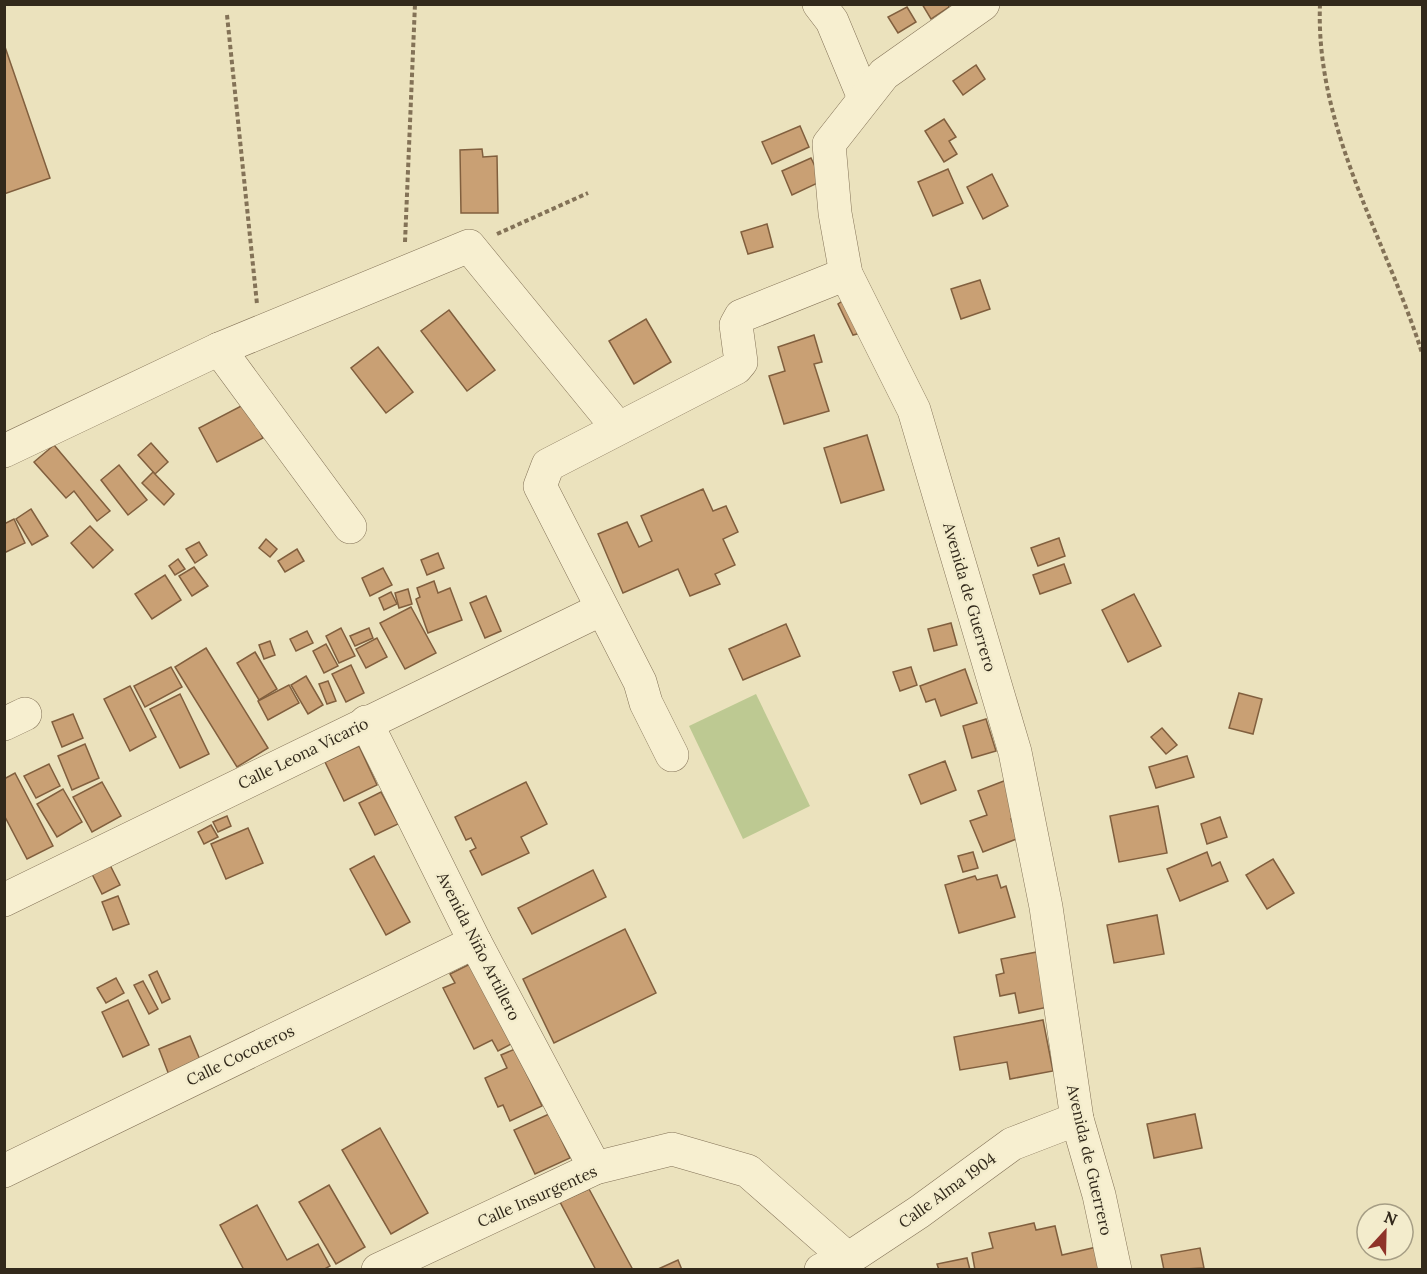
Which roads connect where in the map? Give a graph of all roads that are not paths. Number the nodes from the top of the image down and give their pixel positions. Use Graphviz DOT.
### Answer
graph roads {
  1 [pos="819,4"];
  2 [pos="983,4"];
  3 [pos="864,99"];
  4 [pos="846,274"];
  5 [pos="219,350"];
  6 [pos="618,428"];
  7 [pos="4,451"];
  8 [pos="350,527"];
  9 [pos="603,609"];
  10 [pos="366,722"];
  11 [pos="672,755"];
  12 [pos="4,900"];
  13 [pos="475,942"];
  14 [pos="1077,1119"];
  15 [pos="595,1168"];
  16 [pos="4,1171"];
  17 [pos="834,1264"];
  18 [pos="378,1269"];
  19 [pos="1115,1269"];
  1 -- 3 [label="street"];
  2 -- 3 [label="street, Avenida de Guerrero"];
  3 -- 4 [label="street, Avenida de Guerrero"];
  4 -- 6 [label="street"];
  4 -- 14 [label="street, Avenida de Guerrero"];
  5 -- 6 [label="street"];
  5 -- 7 [label="street"];
  5 -- 8 [label="street"];
  6 -- 9 [label="street"];
  9 -- 10 [label="street, Calle Leona Vicario"];
  9 -- 11 [label="street"];
  10 -- 12 [label="street, Calle Leona Vicario"];
  10 -- 13 [label="street, Avenida Niño Artillero"];
  13 -- 15 [label="street, Avenida Niño Artillero"];
  13 -- 16 [label="street, Calle Cocoteros"];
  14 -- 17 [label="street, Calle Alma 1904"];
  14 -- 19 [label="street, Avenida de Guerrero"];
  15 -- 17 [label="street, Calle Insurgentes"];
  15 -- 18 [label="street, Calle Insurgentes"];
}
